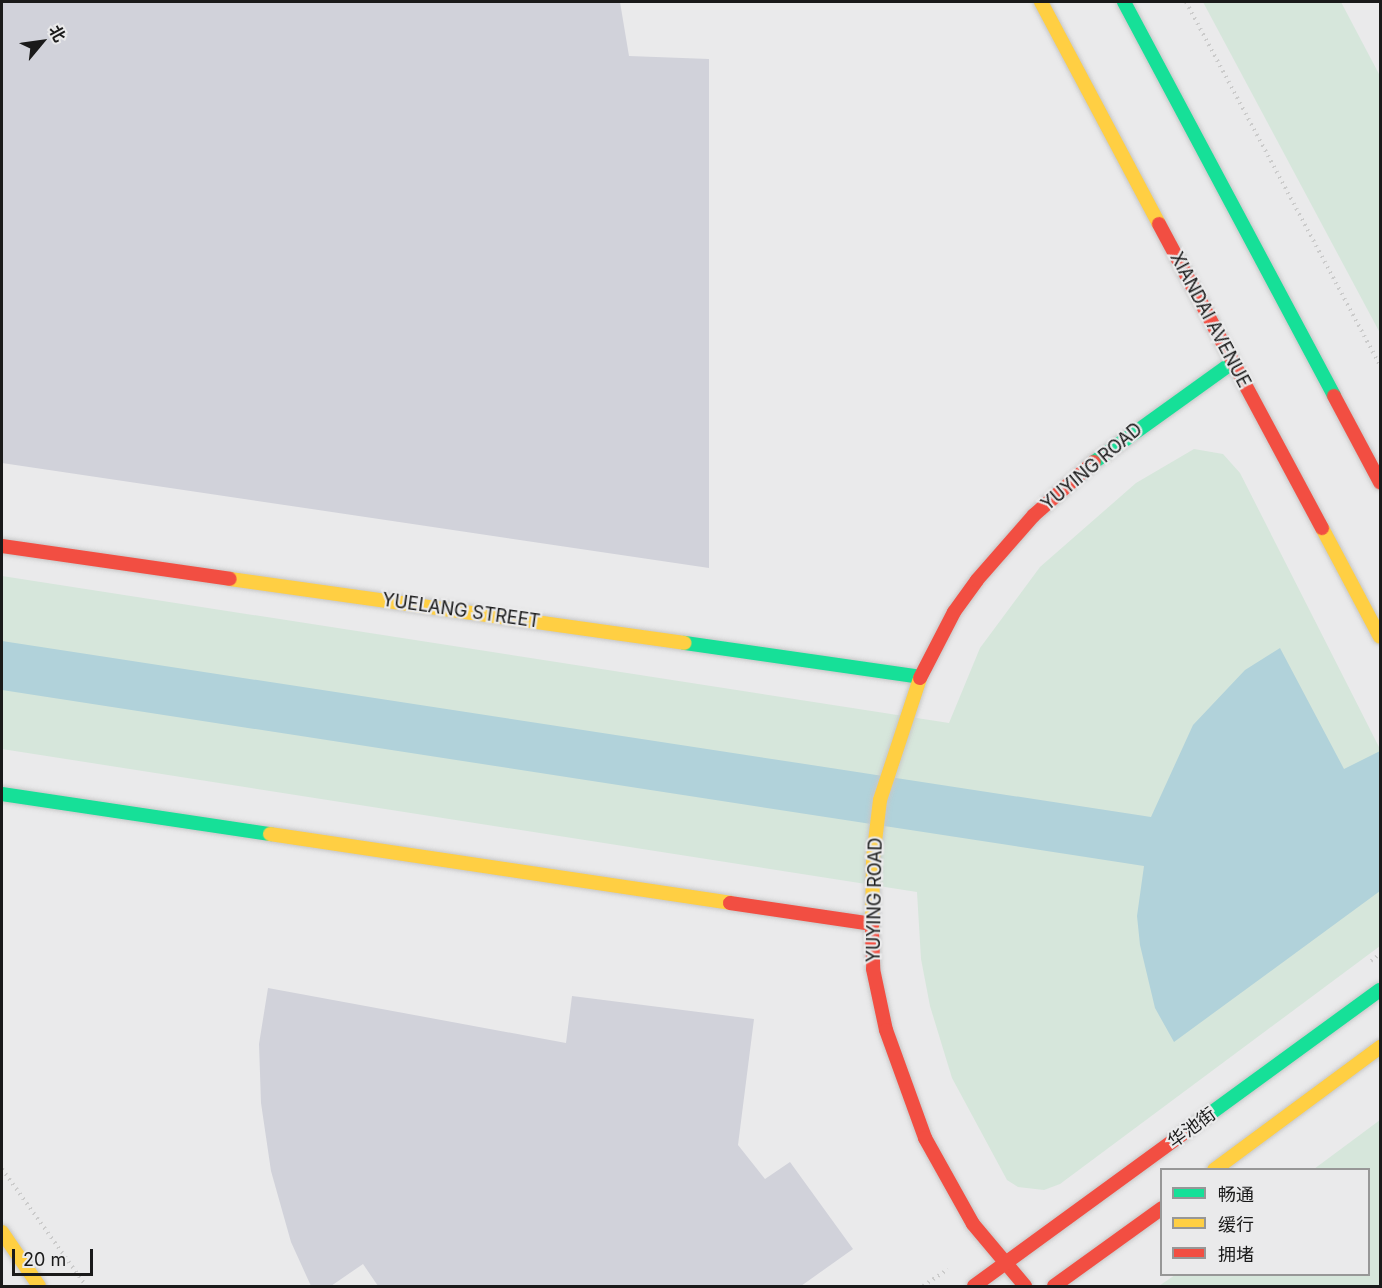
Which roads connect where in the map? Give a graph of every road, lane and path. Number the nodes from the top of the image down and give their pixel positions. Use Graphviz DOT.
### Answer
graph roads {
  1 [pos="1041,2"];
  2 [pos="1124,2"];
  3 [pos="1186,2"];
  4 [pos="1233,363"];
  5 [pos="1380,366"];
  6 [pos="1380,482"];
  7 [pos="2,546"];
  8 [pos="1380,637"];
  9 [pos="920,677"];
  10 [pos="2,794"];
  11 [pos="872,924"];
  12 [pos="1380,990"];
  13 [pos="1380,1047"];
  14 [pos="1217,1168"];
  15 [pos="2,1169"];
  16 [pos="1160,1209"];
  17 [pos="2,1232"];
  18 [pos="1005,1265"];
  19 [pos="39,1287"];
  20 [pos="86,1287"];
  21 [pos="974,1287"];
  22 [pos="1025,1287"];
  23 [pos="1054,1287"];
  1 -- 4 [label="street, XIANDAI AVENUE"];
  2 -- 6 [label="street"];
  3 -- 5 [label="path"];
  4 -- 8 [label="street, XIANDAI AVENUE"];
  4 -- 9 [label="street, YUYING ROAD"];
  7 -- 9 [label="street, YUELANG STREET"];
  9 -- 11 [label="street, YUYING ROAD"];
  10 -- 11 [label="street"];
  11 -- 18 [label="street, YUYING ROAD"];
  12 -- 18 [label="street, 华池街"];
  13 -- 14 [label="street"];
  15 -- 20 [label="path"];
  16 -- 23 [label="street"];
  17 -- 19 [label="street"];
  18 -- 21 [label="street, 华池街"];
  18 -- 22 [label="street, YUYING ROAD"];
}
